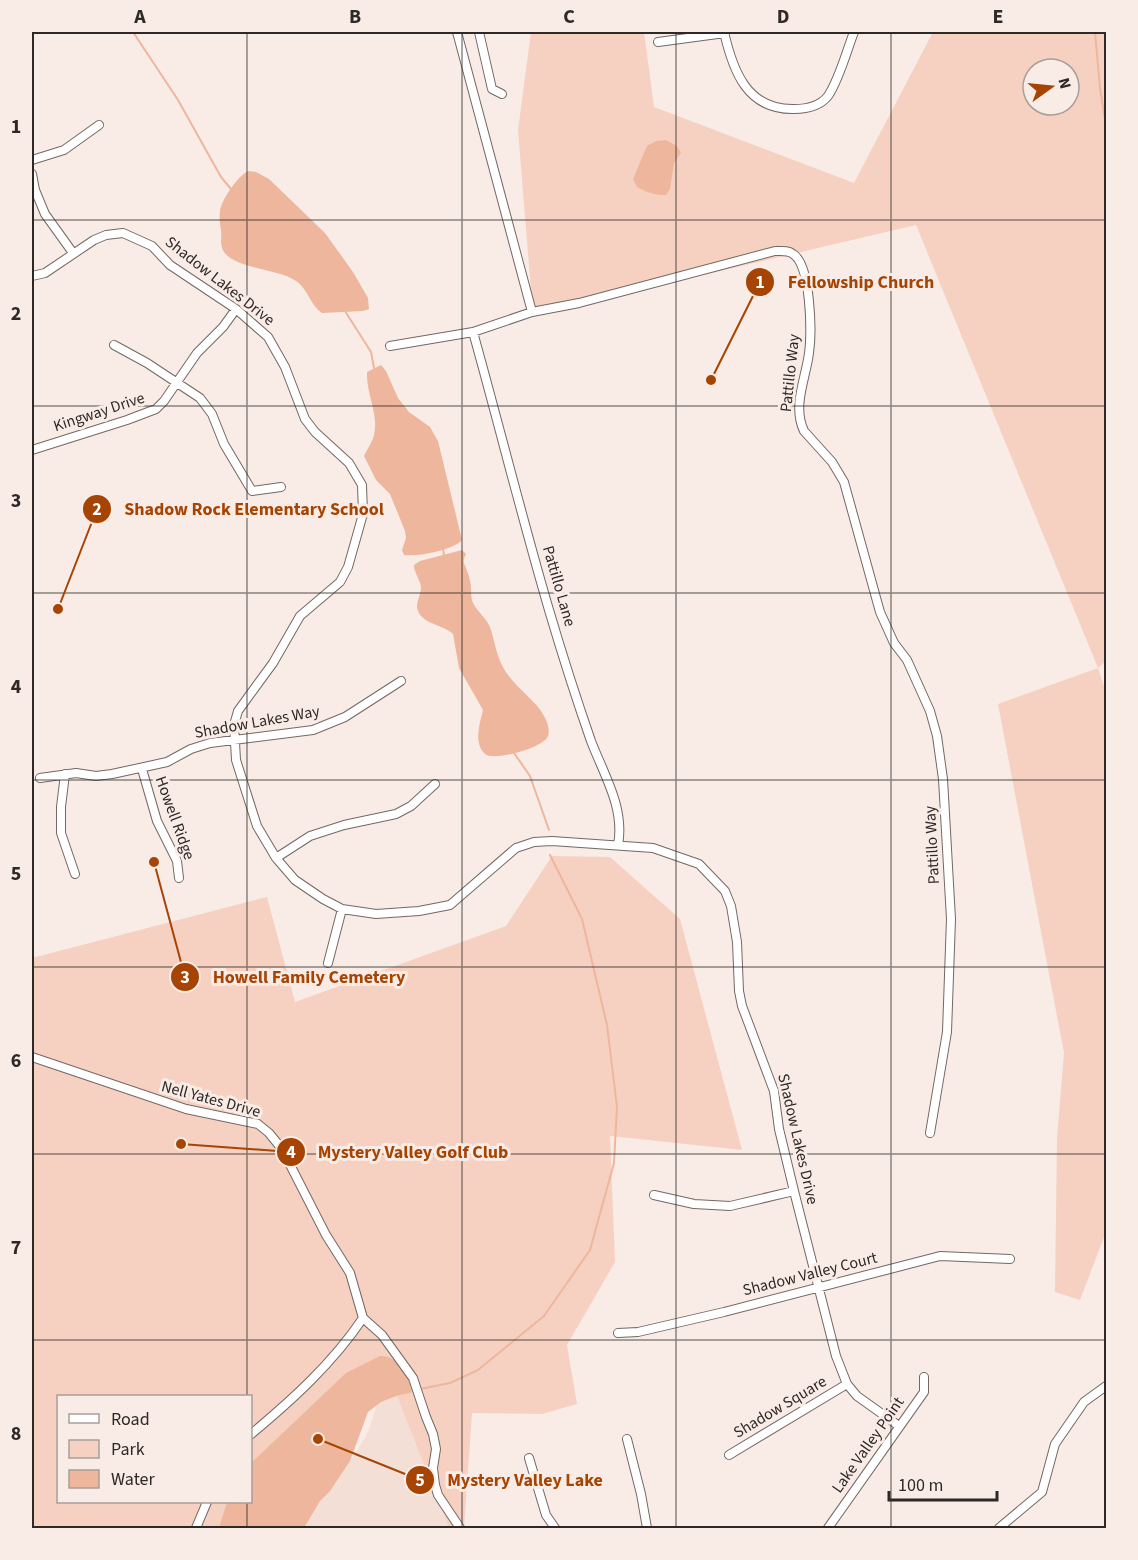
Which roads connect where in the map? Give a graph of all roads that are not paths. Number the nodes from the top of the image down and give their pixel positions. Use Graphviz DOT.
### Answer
graph roads {
  1 [pos="457,32"];
  2 [pos="479,32"];
  3 [pos="724,32"];
  4 [pos="854,32"];
  5 [pos="658,42"];
  6 [pos="502,94"];
  7 [pos="99,125"];
  8 [pos="32,160"];
  9 [pos="32,174"];
  10 [pos="74,253"];
  11 [pos="32,276"];
  12 [pos="236,309"];
  13 [pos="532,312"];
  14 [pos="473,332"];
  15 [pos="114,345"];
  16 [pos="390,346"];
  17 [pos="177,382"];
  18 [pos="32,450"];
  19 [pos="281,487"];
  20 [pos="401,681"];
  21 [pos="233,740"];
  22 [pos="142,769"];
  23 [pos="65,774"];
  24 [pos="40,778"];
  25 [pos="435,784"];
  26 [pos="618,845"];
  27 [pos="276,858"];
  28 [pos="75,874"];
  29 [pos="179,878"];
  30 [pos="342,909"];
  31 [pos="328,963"];
  32 [pos="32,1057"];
  33 [pos="930,1132"];
  34 [pos="794,1191"];
  35 [pos="654,1195"];
  36 [pos="1010,1259"];
  37 [pos="818,1287"];
  38 [pos="363,1318"];
  39 [pos="618,1333"];
  40 [pos="924,1377"];
  41 [pos="847,1384"];
  42 [pos="1107,1386"];
  43 [pos="898,1426"];
  44 [pos="252,1433"];
  45 [pos="627,1439"];
  46 [pos="729,1455"];
  47 [pos="529,1458"];
  48 [pos="207,1503"];
  49 [pos="196,1528"];
  50 [pos="460,1528"];
  51 [pos="555,1528"];
  52 [pos="647,1528"];
  53 [pos="828,1528"];
  54 [pos="999,1528"];
  1 -- 13 [label="street"];
  2 -- 6 [label="street"];
  3 -- 4 [label="street"];
  3 -- 5 [label="street"];
  7 -- 8 [label="street"];
  9 -- 10 [label="street"];
  10 -- 11 [label="street, Shadow Lakes Drive"];
  10 -- 12 [label="street, Shadow Lakes Drive"];
  12 -- 17 [label="street, Kingway Drive"];
  12 -- 21 [label="street, Shadow Lakes Drive"];
  13 -- 14 [label="street"];
  13 -- 33 [label="street, Pattillo Way"];
  14 -- 16 [label="street"];
  14 -- 26 [label="street, Pattillo Lane"];
  15 -- 17 [label="street"];
  17 -- 18 [label="street, Kingway Drive"];
  17 -- 19 [label="street"];
  20 -- 21 [label="street, Shadow Lakes Way"];
  21 -- 22 [label="street, Shadow Lakes Way"];
  21 -- 27 [label="street, Shadow Lakes Drive"];
  22 -- 23 [label="street, Shadow Lakes Way"];
  22 -- 29 [label="street, Howell Ridge"];
  23 -- 24 [label="street, Shadow Lakes Way"];
  23 -- 28 [label="street"];
  25 -- 27 [label="street"];
  26 -- 30 [label="street, Shadow Lakes Drive"];
  26 -- 34 [label="street, Shadow Lakes Drive"];
  27 -- 30 [label="street, Shadow Lakes Drive"];
  30 -- 31 [label="street"];
  32 -- 38 [label="street, Nell Yates Drive"];
  34 -- 35 [label="street"];
  34 -- 37 [label="street, Shadow Lakes Drive"];
  36 -- 37 [label="street, Shadow Valley Court"];
  37 -- 39 [label="street, Shadow Valley Court"];
  37 -- 41 [label="street, Shadow Lakes Drive"];
  38 -- 44 [label="street"];
  38 -- 50 [label="street"];
  40 -- 43 [label="street, Lake Valley Point"];
  41 -- 43 [label="street, Shadow Lakes Drive"];
  41 -- 46 [label="street, Shadow Square"];
  42 -- 54 [label="street"];
  43 -- 53 [label="street, Lake Valley Point"];
  45 -- 52 [label="street"];
  47 -- 51 [label="street"];
  48 -- 49 [label="street"];
}
